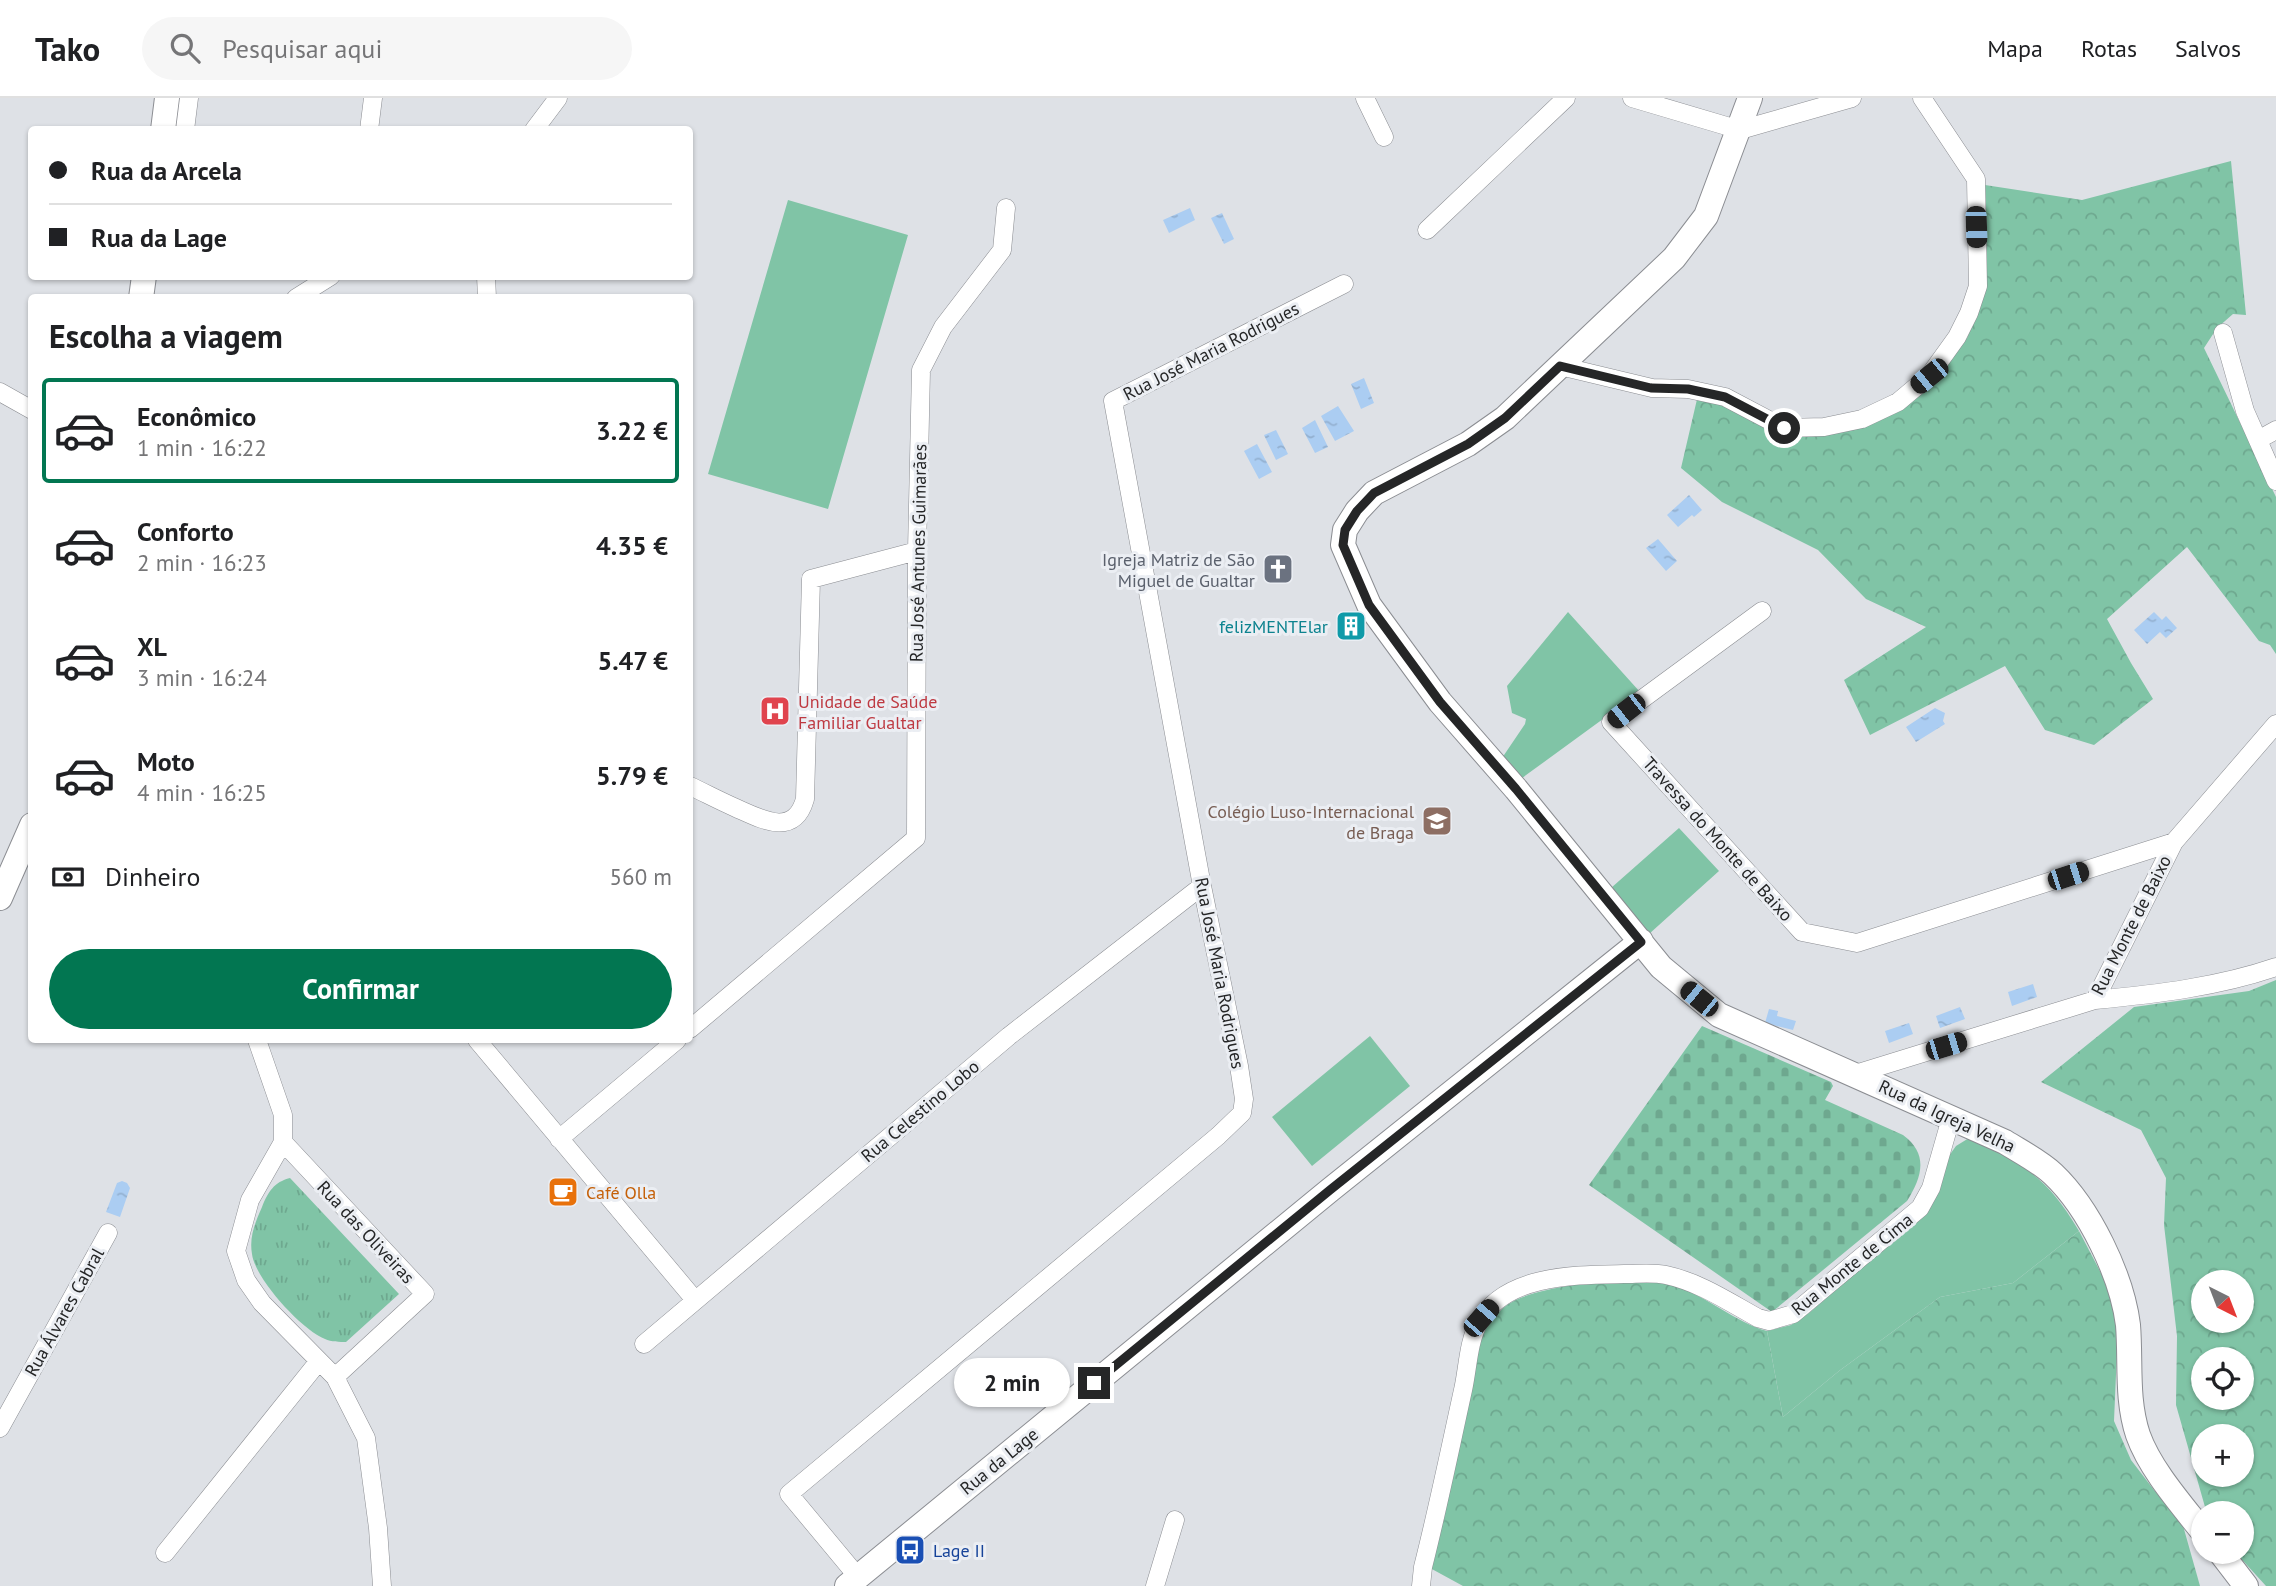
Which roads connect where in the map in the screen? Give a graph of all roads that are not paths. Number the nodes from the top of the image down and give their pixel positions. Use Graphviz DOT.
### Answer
graph roads {
  1 [pos="167,98"];
  2 [pos="189,98"];
  3 [pos="373,98"];
  4 [pos="558,98"];
  5 [pos="1365,98"];
  6 [pos="1566,98"];
  7 [pos="1632,98"];
  8 [pos="1750,98"];
  9 [pos="1852,98"];
  10 [pos="1922,98"];
  11 [pos="164,126"];
  12 [pos="186,126"];
  13 [pos="370,126"];
  14 [pos="537,126"];
  15 [pos="1740,130"];
  16 [pos="1384,137"];
  17 [pos="1006,208"];
  18 [pos="1427,230"];
  19 [pos="325,280"];
  20 [pos="1344,284"];
  21 [pos="302,294"];
  22 [pos="2223,334"];
  23 [pos="1560,366"];
  24 [pos="0,392"];
  25 [pos="28,408"];
  26 [pos="2276,430"];
  27 [pos="2258,440"];
  28 [pos="2276,481"];
  29 [pos="917,551"];
  30 [pos="1762,611"];
  31 [pos="2276,724"];
  32 [pos="693,787"];
  33 [pos="28,834"];
  34 [pos="2174,842"];
  35 [pos="1202,886"];
  36 [pos="0,898"];
  37 [pos="1641,942"];
  38 [pos="2276,967"];
  39 [pos="2095,1000"];
  40 [pos="693,1026"];
  41 [pos="258,1043"];
  42 [pos="479,1043"];
  43 [pos="673,1043"];
  44 [pos="1856,1074"];
  45 [pos="1951,1118"];
  46 [pos="559,1139"];
  47 [pos="283,1142"];
  48 [pos="108,1233"];
  49 [pos="695,1300"];
  50 [pos="643,1344"];
  51 [pos="319,1360"];
  52 [pos="335,1377"];
  53 [pos="0,1428"];
  54 [pos="2191,1517"];
  55 [pos="1175,1520"];
  56 [pos="165,1553"];
  57 [pos="2229,1564"];
  58 [pos="853,1581"];
  59 [pos="382,1586"];
  60 [pos="1156,1586"];
  61 [pos="1421,1586"];
  62 [pos="2246,1586"];
  1 -- 11 [label="street"];
  2 -- 12 [label="street"];
  3 -- 13 [label="street"];
  4 -- 14 [label="street"];
  5 -- 16 [label="street"];
  6 -- 18 [label="street"];
  7 -- 15 [label="street"];
  8 -- 15 [label="street"];
  9 -- 15 [label="street"];
  10 -- 23 [label="street"];
  15 -- 23 [label="street"];
  17 -- 29 [label="street, Rua José Antunes Guimarães"];
  19 -- 21 [label="street"];
  20 -- 35 [label="street, Rua José Maria Rodrigues"];
  22 -- 27 [label="street"];
  23 -- 37 [label="street, Rua da Igreja Velha"];
  24 -- 25 [label="street"];
  26 -- 27 [label="street"];
  27 -- 28 [label="street"];
  29 -- 32 [label="street"];
  29 -- 40 [label="street, Rua José Antunes Guimarães"];
  30 -- 34 [label="street, Travessa do Monte de Baixo"];
  31 -- 34 [label="street, Rua Monte de Baixo"];
  33 -- 36 [label="street"];
  34 -- 39 [label="street, Rua Monte de Baixo"];
  35 -- 49 [label="street, Rua Celestino Lobo"];
  35 -- 58 [label="street, Rua José Maria Rodrigues"];
  37 -- 44 [label="street, Rua da Igreja Velha"];
  37 -- 58 [label="street, Rua da Lage"];
  38 -- 39 [label="street"];
  39 -- 44 [label="street, Rua Monte de Baixo"];
  41 -- 47 [label="street"];
  42 -- 46 [label="street"];
  43 -- 46 [label="street"];
  44 -- 45 [label="street, Rua da Igreja Velha"];
  45 -- 54 [label="street, Rua da Igreja Velha"];
  45 -- 61 [label="street, Rua Monte de Cima"];
  46 -- 49 [label="street"];
  47 -- 51 [label="street"];
  47 -- 52 [label="street, Rua das Oliveiras"];
  48 -- 53 [label="street, Rua Álvares Cabral"];
  49 -- 50 [label="street, Rua Celestino Lobo"];
  51 -- 52 [label="street"];
  51 -- 56 [label="street"];
  52 -- 59 [label="street"];
  55 -- 60 [label="street"];
  57 -- 62 [label="street"];
}
